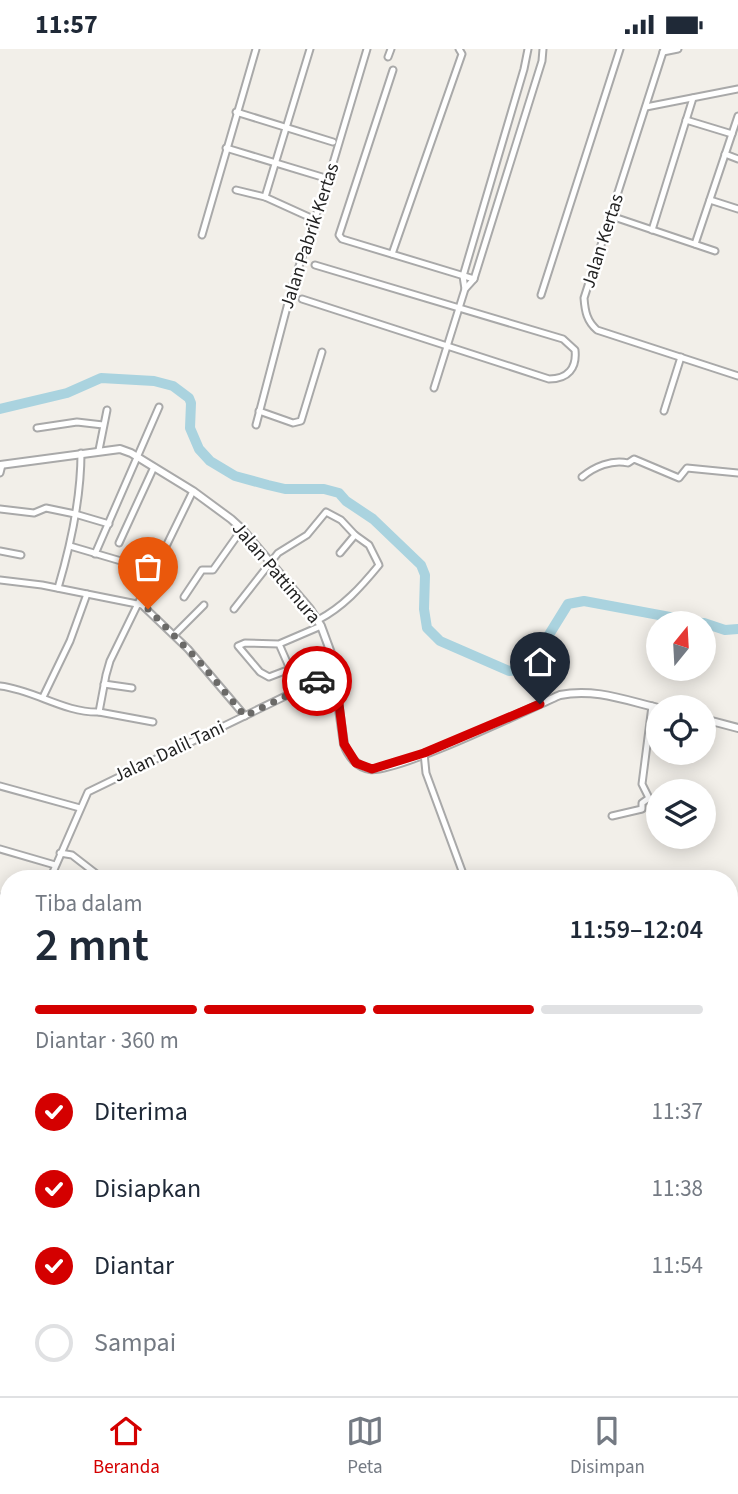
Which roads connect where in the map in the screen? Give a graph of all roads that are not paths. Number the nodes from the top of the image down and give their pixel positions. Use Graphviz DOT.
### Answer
graph roads {
  1 [pos="256,49"];
  2 [pos="310,49"];
  3 [pos="367,49"];
  4 [pos="391,49"];
  5 [pos="459,49"];
  6 [pos="528,49"];
  7 [pos="543,49"];
  8 [pos="620,49"];
  9 [pos="678,49"];
  10 [pos="664,50"];
  11 [pos="388,57"];
  12 [pos="393,70"];
  13 [pos="738,89"];
  14 [pos="693,98"];
  15 [pos="646,107"];
  16 [pos="236,113"];
  17 [pos="738,116"];
  18 [pos="686,120"];
  19 [pos="286,128"];
  20 [pos="732,134"];
  21 [pos="333,142"];
  22 [pos="226,148"];
  23 [pos="725,154"];
  24 [pos="738,159"];
  25 [pos="496,160"];
  26 [pos="275,163"];
  27 [pos="510,165"];
  28 [pos="322,177"];
  29 [pos="236,190"];
  30 [pos="265,197"];
  31 [pos="710,200"];
  32 [pos="738,209"];
  33 [pos="611,216"];
  34 [pos="309,217"];
  35 [pos="652,230"];
  36 [pos="202,235"];
  37 [pos="695,244"];
  38 [pos="715,251"];
  39 [pos="392,254"];
  40 [pos="315,265"];
  41 [pos="463,276"];
  42 [pos="474,279"];
  43 [pos="465,289"];
  44 [pos="541,295"];
  45 [pos="302,299"];
  46 [pos="459,309"];
  47 [pos="446,349"];
  48 [pos="322,352"];
  49 [pos="681,357"];
  50 [pos="738,376"];
  51 [pos="434,387"];
  52 [pos="159,407"];
  53 [pos="107,410"];
  54 [pos="259,411"];
  55 [pos="664,411"];
  56 [pos="103,425"];
  57 [pos="256,425"];
  58 [pos="37,428"];
  59 [pos="99,450"];
  60 [pos="81,453"];
  61 [pos="139,458"];
  62 [pos="154,467"];
  63 [pos="1,468"];
  64 [pos="738,473"];
  65 [pos="582,477"];
  66 [pos="193,491"];
  67 [pos="0,509"];
  68 [pos="75,514"];
  69 [pos="108,524"];
  70 [pos="243,529"];
  71 [pos="355,535"];
  72 [pos="119,543"];
  73 [pos="71,546"];
  74 [pos="0,551"];
  75 [pos="340,553"];
  76 [pos="95,554"];
  77 [pos="21,555"];
  78 [pos="121,561"];
  79 [pos="271,562"];
  80 [pos="0,580"];
  81 [pos="58,588"];
  82 [pos="87,594"];
  83 [pos="184,597"];
  84 [pos="137,603"];
  85 [pos="204,605"];
  86 [pos="234,609"];
  87 [pos="319,623"];
  88 [pos="174,635"];
  89 [pos="279,644"];
  90 [pos="335,672"];
  91 [pos="104,684"];
  92 [pos="0,686"];
  93 [pos="132,688"];
  94 [pos="43,697"];
  95 [pos="646,705"];
  96 [pos="99,712"];
  97 [pos="245,716"];
  98 [pos="153,722"];
  99 [pos="716,722"];
  100 [pos="738,728"];
  101 [pos="422,754"];
  102 [pos="646,760"];
  103 [pos="0,786"];
  104 [pos="80,808"];
  105 [pos="612,816"];
  106 [pos="0,849"];
  107 [pos="60,853"];
  108 [pos="55,865"];
  109 [pos="53,870"];
  110 [pos="91,870"];
  111 [pos="462,870"];
  1 -- 16 [label="street"];
  2 -- 19 [label="street"];
  3 -- 54 [label="street, Jalan Pabrik Kertas"];
  4 -- 11 [label="street"];
  5 -- 39 [label="street"];
  6 -- 25 [label="street"];
  7 -- 27 [label="street"];
  8 -- 44 [label="street"];
  9 -- 10 [label="street"];
  10 -- 15 [label="street, Jalan Kertas"];
  12 -- 39 [label="street"];
  13 -- 14 [label="street"];
  14 -- 15 [label="street"];
  14 -- 18 [label="street"];
  15 -- 33 [label="street, Jalan Kertas"];
  16 -- 19 [label="street"];
  16 -- 22 [label="street"];
  17 -- 20 [label="street"];
  18 -- 20 [label="street"];
  18 -- 35 [label="street"];
  19 -- 21 [label="street"];
  19 -- 26 [label="street"];
  20 -- 23 [label="street"];
  22 -- 26 [label="street"];
  22 -- 36 [label="street"];
  23 -- 24 [label="street"];
  23 -- 31 [label="street"];
  25 -- 27 [label="street"];
  25 -- 41 [label="street"];
  26 -- 28 [label="street"];
  26 -- 30 [label="street"];
  27 -- 42 [label="street"];
  29 -- 30 [label="street"];
  30 -- 34 [label="street"];
  31 -- 32 [label="street"];
  31 -- 37 [label="street"];
  33 -- 35 [label="street"];
  33 -- 49 [label="street, Jalan Kertas"];
  35 -- 37 [label="street"];
  37 -- 38 [label="street"];
  39 -- 41 [label="street"];
  40 -- 46 [label="street"];
  41 -- 42 [label="street"];
  41 -- 43 [label="street"];
  42 -- 43 [label="street"];
  43 -- 46 [label="street"];
  45 -- 47 [label="street"];
  46 -- 47 [label="street"];
  46 -- 47 [label="street"];
  47 -- 51 [label="street"];
  48 -- 54 [label="street"];
  49 -- 50 [label="street, Jalan Kertas"];
  49 -- 55 [label="street"];
  52 -- 61 [label="street"];
  53 -- 56 [label="street"];
  54 -- 57 [label="street, Jalan Pabrik Kertas"];
  56 -- 58 [label="street"];
  56 -- 59 [label="street"];
  59 -- 60 [label="street, Jalan Pattimura"];
  59 -- 61 [label="street, Jalan Pattimura"];
  60 -- 63 [label="street, Jalan Pattimura"];
  60 -- 68 [label="street"];
  61 -- 62 [label="street, Jalan Pattimura"];
  61 -- 69 [label="street"];
  62 -- 66 [label="street, Jalan Pattimura"];
  62 -- 72 [label="street"];
  64 -- 65 [label="street"];
  66 -- 70 [label="street, Jalan Pattimura"];
  66 -- 84 [label="street"];
  67 -- 68 [label="street"];
  68 -- 69 [label="street"];
  68 -- 73 [label="street"];
  69 -- 76 [label="street"];
  70 -- 79 [label="street, Jalan Pattimura"];
  70 -- 83 [label="street"];
  71 -- 75 [label="street"];
  71 -- 79 [label="street"];
  71 -- 87 [label="street"];
  73 -- 76 [label="street"];
  73 -- 81 [label="street"];
  74 -- 77 [label="street"];
  76 -- 78 [label="street"];
  79 -- 86 [label="street"];
  79 -- 87 [label="street, Jalan Pattimura"];
  80 -- 81 [label="street"];
  81 -- 82 [label="street"];
  82 -- 84 [label="street"];
  82 -- 94 [label="street"];
  84 -- 88 [label="street"];
  84 -- 91 [label="street"];
  85 -- 88 [label="street"];
  87 -- 89 [label="street"];
  87 -- 90 [label="street, Jalan Pattimura"];
  88 -- 97 [label="street"];
  89 -- 89 [label="street"];
  90 -- 97 [label="street, Jalan Dalil Tani"];
  90 -- 101 [label="street, Jalan Pattimura"];
  91 -- 93 [label="street"];
  91 -- 96 [label="street"];
  92 -- 94 [label="street"];
  94 -- 96 [label="street"];
  95 -- 101 [label="street, Jalan Pattimura"];
  96 -- 98 [label="street"];
  97 -- 104 [label="street, Jalan Dalil Tani"];
  99 -- 100 [label="street"];
  101 -- 111 [label="street"];
  102 -- 105 [label="street"];
  103 -- 104 [label="street"];
  104 -- 107 [label="street, Jalan Dalil Tani"];
  106 -- 108 [label="street"];
  107 -- 108 [label="street, Jalan Dalil Tani"];
  107 -- 110 [label="street"];
  108 -- 109 [label="street, Jalan Dalil Tani"];
}
